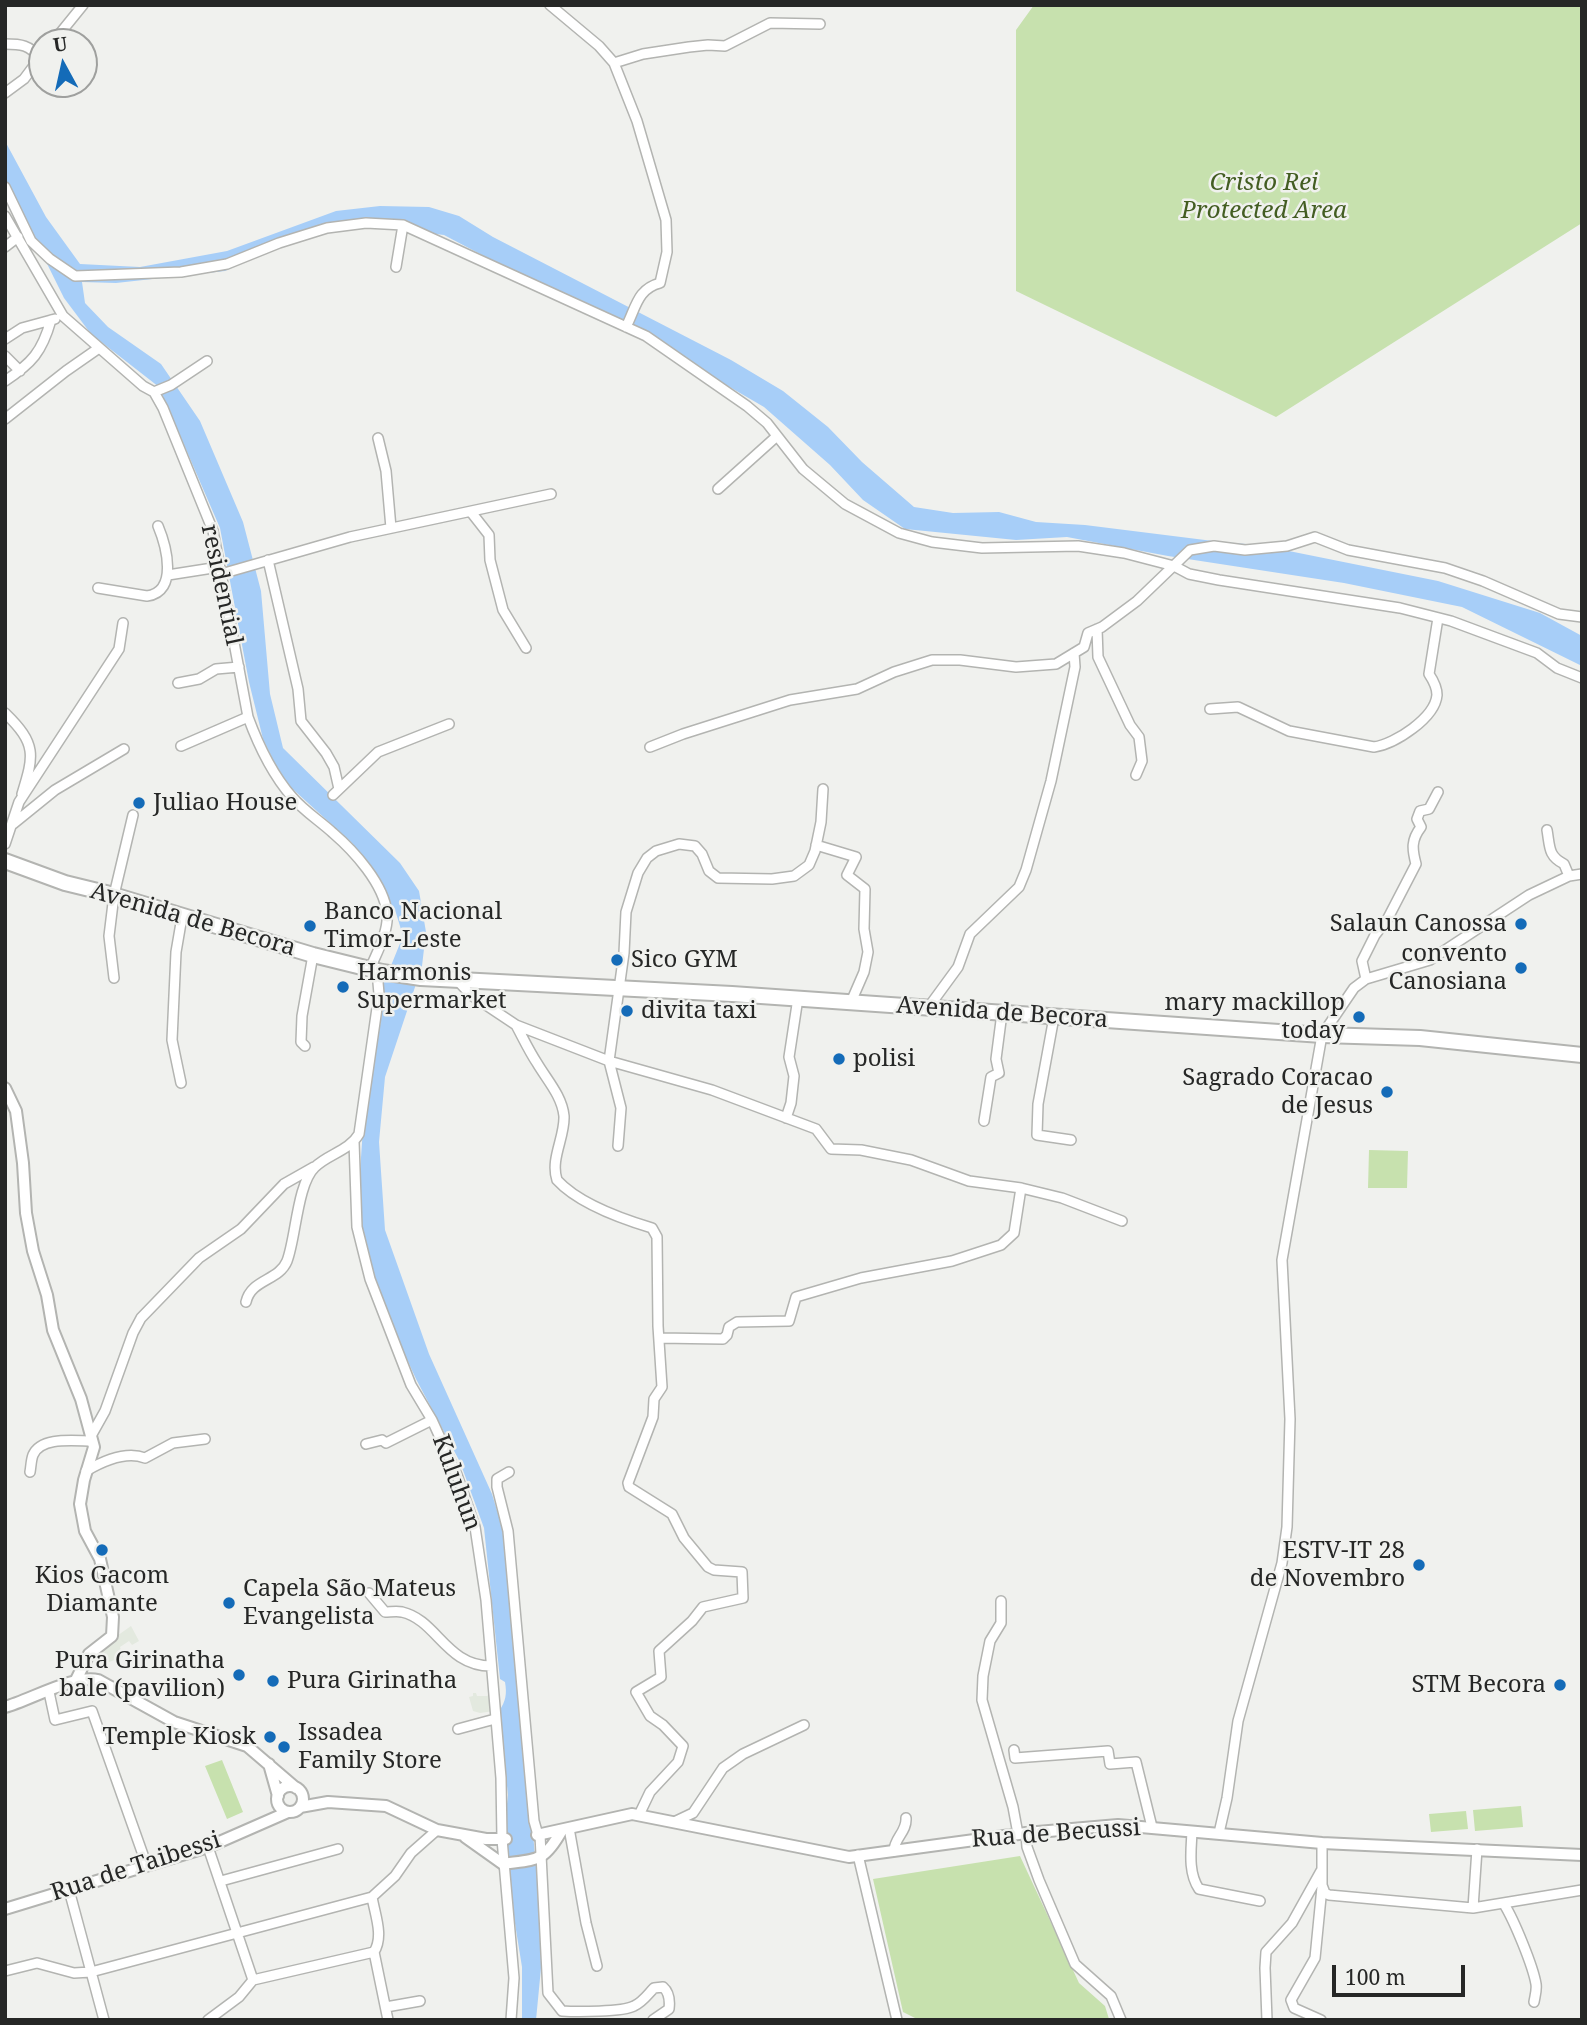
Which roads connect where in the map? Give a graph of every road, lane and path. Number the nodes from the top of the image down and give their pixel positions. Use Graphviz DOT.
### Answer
graph roads {
  1 [pos="550,5"];
  2 [pos="85,6"];
  3 [pos="820,24"];
  4 [pos="65,28"];
  5 [pos="5,44"];
  6 [pos="28,47"];
  7 [pos="614,63"];
  8 [pos="28,74"];
  9 [pos="5,93"];
  10 [pos="5,187"];
  11 [pos="5,216"];
  12 [pos="403,225"];
  13 [pos="18,237"];
  14 [pos="5,247"];
  15 [pos="396,267"];
  16 [pos="64,316"];
  17 [pos="51,320"];
  18 [pos="626,327"];
  19 [pos="5,339"];
  20 [pos="100,348"];
  21 [pos="5,356"];
  22 [pos="207,361"];
  23 [pos="20,371"];
  24 [pos="5,381"];
  25 [pos="154,392"];
  26 [pos="5,419"];
  27 [pos="777,436"];
  28 [pos="378,438"];
  29 [pos="718,489"];
  30 [pos="551,494"];
  31 [pos="471,512"];
  32 [pos="158,526"];
  33 [pos="391,528"];
  34 [pos="264,561"];
  35 [pos="1174,566"];
  36 [pos="222,571"];
  37 [pos="168,575"];
  38 [pos="98,588"];
  39 [pos="1582,617"];
  40 [pos="1438,618"];
  41 [pos="123,623"];
  42 [pos="1097,629"];
  43 [pos="526,648"];
  44 [pos="1074,653"];
  45 [pos="239,667"];
  46 [pos="1582,678"];
  47 [pos="178,683"];
  48 [pos="1210,709"];
  49 [pos="248,717"];
  50 [pos="7,719"];
  51 [pos="449,724"];
  52 [pos="181,746"];
  53 [pos="650,747"];
  54 [pos="124,749"];
  55 [pos="1136,775"];
  56 [pos="823,789"];
  57 [pos="1438,792"];
  58 [pos="19,803"];
  59 [pos="133,815"];
  60 [pos="12,824"];
  61 [pos="1547,830"];
  62 [pos="5,844"];
  63 [pos="816,845"];
  64 [pos="5,861"];
  65 [pos="1582,874"];
  66 [pos="1569,876"];
  67 [pos="114,895"];
  68 [pos="182,917"];
  69 [pos="313,955"];
  70 [pos="376,971"];
  71 [pos="114,978"];
  72 [pos="456,979"];
  73 [pos="1366,979"];
  74 [pos="619,989"];
  75 [pos="798,999"];
  76 [pos="851,1002"];
  77 [pos="928,1008"];
  78 [pos="1002,1013"];
  79 [pos="1054,1017"];
  80 [pos="516,1024"];
  81 [pos="1322,1035"];
  82 [pos="305,1046"];
  83 [pos="1582,1055"];
  84 [pos="609,1061"];
  85 [pos="181,1083"];
  86 [pos="5,1088"];
  87 [pos="786,1118"];
  88 [pos="985,1121"];
  89 [pos="1071,1140"];
  90 [pos="354,1142"];
  91 [pos="618,1146"];
  92 [pos="314,1167"];
  93 [pos="1021,1188"];
  94 [pos="1122,1221"];
  95 [pos="246,1302"];
  96 [pos="659,1338"];
  97 [pos="432,1420"];
  98 [pos="91,1438"];
  99 [pos="205,1439"];
  100 [pos="366,1444"];
  101 [pos="86,1471"];
  102 [pos="30,1472"];
  103 [pos="509,1472"];
  104 [pos="369,1593"];
  105 [pos="1001,1601"];
  106 [pos="491,1666"];
  107 [pos="76,1680"];
  108 [pos="49,1692"];
  109 [pos="5,1707"];
  110 [pos="495,1719"];
  111 [pos="804,1724"];
  112 [pos="458,1729"];
  113 [pos="1014,1750"];
  114 [pos="269,1764"];
  115 [pos="299,1791"];
  116 [pos="278,1798"];
  117 [pos="328,1802"];
  118 [pos="300,1807"];
  119 [pos="288,1812"];
  120 [pos="639,1815"];
  121 [pos="906,1818"];
  122 [pos="265,1820"];
  123 [pos="674,1822"];
  124 [pos="1152,1827"];
  125 [pos="566,1829"];
  126 [pos="437,1830"];
  127 [pos="1192,1832"];
  128 [pos="1022,1833"];
  129 [pos="1219,1833"];
  130 [pos="463,1835"];
  131 [pos="538,1835"];
  132 [pos="504,1839"];
  133 [pos="1322,1843"];
  134 [pos="208,1847"];
  135 [pos="338,1849"];
  136 [pos="1477,1849"];
  137 [pos="894,1850"];
  138 [pos="858,1855"];
  139 [pos="1582,1855"];
  140 [pos="539,1859"];
  141 [pos="504,1864"];
  142 [pos="147,1866"];
  143 [pos="1321,1869"];
  144 [pos="221,1881"];
  145 [pos="1322,1885"];
  146 [pos="69,1890"];
  147 [pos="1582,1890"];
  148 [pos="372,1898"];
  149 [pos="1260,1901"];
  150 [pos="1504,1905"];
  151 [pos="1473,1908"];
  152 [pos="5,1909"];
  153 [pos="236,1933"];
  154 [pos="374,1952"];
  155 [pos="597,1966"];
  156 [pos="5,1971"];
  157 [pos="91,1972"];
  158 [pos="253,1979"];
  159 [pos="420,2001"];
  160 [pos="1534,2002"];
  161 [pos="386,2007"];
  162 [pos="104,2020"];
  163 [pos="208,2020"];
  164 [pos="388,2020"];
  165 [pos="511,2020"];
  166 [pos="653,2020"];
  167 [pos="897,2020"];
  168 [pos="1121,2020"];
  169 [pos="1266,2020"];
  170 [pos="1321,2020"];
  1 -- 7 [label="street"];
  2 -- 4 [label="street"];
  3 -- 7 [label="street"];
  5 -- 6 [label="street"];
  7 -- 18 [label="street"];
  8 -- 9 [label="street"];
  10 -- 12 [label="street"];
  11 -- 13 [label="street, residential"];
  12 -- 15 [label="street"];
  12 -- 18 [label="street"];
  13 -- 14 [label="street"];
  13 -- 16 [label="street, residential"];
  16 -- 17 [label="street"];
  16 -- 20 [label="street, residential"];
  17 -- 19 [label="street"];
  17 -- 23 [label="street"];
  18 -- 27 [label="street"];
  20 -- 25 [label="street, residential"];
  20 -- 26 [label="street"];
  21 -- 23 [label="street"];
  22 -- 25 [label="street"];
  23 -- 24 [label="street"];
  25 -- 36 [label="street, residential"];
  27 -- 29 [label="street"];
  27 -- 35 [label="street"];
  28 -- 33 [label="street"];
  30 -- 31 [label="street"];
  31 -- 33 [label="street"];
  31 -- 43 [label="street"];
  32 -- 37 [label="street"];
  33 -- 34 [label="street"];
  34 -- 36 [label="street"];
  34 -- 51 [label="street"];
  35 -- 39 [label="street"];
  35 -- 40 [label="street"];
  35 -- 42 [label="street"];
  36 -- 37 [label="street"];
  36 -- 45 [label="street, residential"];
  37 -- 38 [label="street"];
  40 -- 46 [label="street"];
  40 -- 48 [label="street"];
  41 -- 58 [label="street"];
  42 -- 44 [label="street"];
  42 -- 55 [label="street"];
  44 -- 53 [label="street"];
  44 -- 77 [label="street"];
  45 -- 47 [label="street"];
  45 -- 49 [label="street, residential"];
  49 -- 52 [label="street"];
  49 -- 70 [label="street, residential"];
  50 -- 58 [label="street"];
  54 -- 60 [label="street"];
  56 -- 63 [label="street"];
  57 -- 73 [label="street"];
  58 -- 60 [label="street"];
  59 -- 67 [label="street"];
  60 -- 62 [label="street"];
  61 -- 66 [label="street"];
  63 -- 74 [label="street"];
  63 -- 76 [label="street"];
  64 -- 67 [label="main road, Avenida de Becora"];
  65 -- 66 [label="street"];
  66 -- 73 [label="street"];
  67 -- 68 [label="main road, Avenida de Becora"];
  67 -- 71 [label="street"];
  68 -- 69 [label="main road, Avenida de Becora"];
  68 -- 85 [label="street"];
  69 -- 70 [label="main road, Avenida de Becora"];
  69 -- 82 [label="street"];
  70 -- 72 [label="main road, Avenida de Becora"];
  70 -- 90 [label="street, Kuluhun"];
  72 -- 74 [label="main road, Avenida de Becora"];
  72 -- 80 [label="street"];
  73 -- 81 [label="street"];
  74 -- 75 [label="main road, Avenida de Becora"];
  74 -- 84 [label="street"];
  75 -- 76 [label="main road, Avenida de Becora"];
  75 -- 87 [label="street"];
  76 -- 77 [label="main road, Avenida de Becora"];
  77 -- 78 [label="main road, Avenida de Becora"];
  78 -- 79 [label="main road, Avenida de Becora"];
  78 -- 88 [label="street"];
  79 -- 81 [label="main road, Avenida de Becora"];
  79 -- 89 [label="street"];
  80 -- 84 [label="street"];
  80 -- 96 [label="street"];
  81 -- 83 [label="main road, Avenida de Becora"];
  81 -- 129 [label="street"];
  84 -- 87 [label="street"];
  84 -- 91 [label="street"];
  86 -- 98 [label="street"];
  87 -- 93 [label="street"];
  90 -- 92 [label="street"];
  90 -- 97 [label="street, Kuluhun"];
  92 -- 95 [label="street"];
  92 -- 98 [label="street"];
  93 -- 94 [label="street"];
  93 -- 96 [label="street"];
  96 -- 120 [label="street"];
  97 -- 100 [label="street"];
  97 -- 106 [label="street, Kuluhun"];
  98 -- 101 [label="street"];
  98 -- 102 [label="street"];
  99 -- 101 [label="street"];
  101 -- 107 [label="street"];
  103 -- 131 [label="street"];
  104 -- 106 [label="street"];
  105 -- 128 [label="street"];
  106 -- 110 [label="street, Kuluhun"];
  107 -- 108 [label="street"];
  107 -- 114 [label="street"];
  108 -- 109 [label="street"];
  108 -- 142 [label="street"];
  110 -- 112 [label="street"];
  110 -- 132 [label="street, Kuluhun"];
  111 -- 123 [label="street"];
  113 -- 124 [label="street"];
  114 -- 115 [label="street"];
  114 -- 116 [label="street"];
  115 -- 116 [label="street"];
  115 -- 117 [label="street"];
  115 -- 118 [label="street"];
  116 -- 119 [label="street"];
  116 -- 122 [label="street"];
  117 -- 118 [label="street"];
  117 -- 126 [label="street"];
  118 -- 119 [label="street"];
  119 -- 122 [label="street, Rua de Taibessi"];
  120 -- 123 [label="street, Rua de Becussi"];
  120 -- 125 [label="street, Rua de Becussi"];
  121 -- 137 [label="street"];
  122 -- 134 [label="street, Rua de Taibessi"];
  123 -- 138 [label="street, Rua de Becussi"];
  124 -- 127 [label="street, Rua de Becussi"];
  124 -- 128 [label="street, Rua de Becussi"];
  125 -- 131 [label="street, Rua de Becussi"];
  125 -- 140 [label="street"];
  125 -- 155 [label="street"];
  126 -- 130 [label="street"];
  126 -- 148 [label="street"];
  127 -- 129 [label="street, Rua de Becussi"];
  127 -- 149 [label="street"];
  128 -- 137 [label="street, Rua de Becussi"];
  128 -- 168 [label="street"];
  129 -- 133 [label="street, Rua de Becussi"];
  130 -- 132 [label="street"];
  130 -- 141 [label="street"];
  131 -- 140 [label="street"];
  132 -- 141 [label="street, Kuluhun"];
  133 -- 136 [label="street, Rua de Becussi"];
  133 -- 143 [label="street"];
  134 -- 142 [label="street, Rua de Taibessi"];
  134 -- 144 [label="street"];
  135 -- 144 [label="street"];
  136 -- 139 [label="street, Rua de Becussi"];
  136 -- 151 [label="street"];
  137 -- 138 [label="street, Rua de Becussi"];
  138 -- 167 [label="street"];
  140 -- 141 [label="street"];
  140 -- 166 [label="street"];
  141 -- 165 [label="street, Kuluhun"];
  142 -- 146 [label="street, Rua de Taibessi"];
  143 -- 145 [label="street"];
  143 -- 169 [label="street"];
  144 -- 153 [label="street"];
  145 -- 151 [label="street"];
  145 -- 170 [label="street"];
  146 -- 152 [label="street, Rua de Taibessi"];
  146 -- 157 [label="street"];
  147 -- 150 [label="street"];
  148 -- 153 [label="street"];
  148 -- 154 [label="street"];
  150 -- 151 [label="street"];
  150 -- 160 [label="street"];
  153 -- 157 [label="street"];
  153 -- 158 [label="street"];
  154 -- 158 [label="street"];
  154 -- 161 [label="street"];
  156 -- 157 [label="street"];
  157 -- 162 [label="street"];
  158 -- 163 [label="street"];
  159 -- 161 [label="street"];
  161 -- 164 [label="street"];
}
